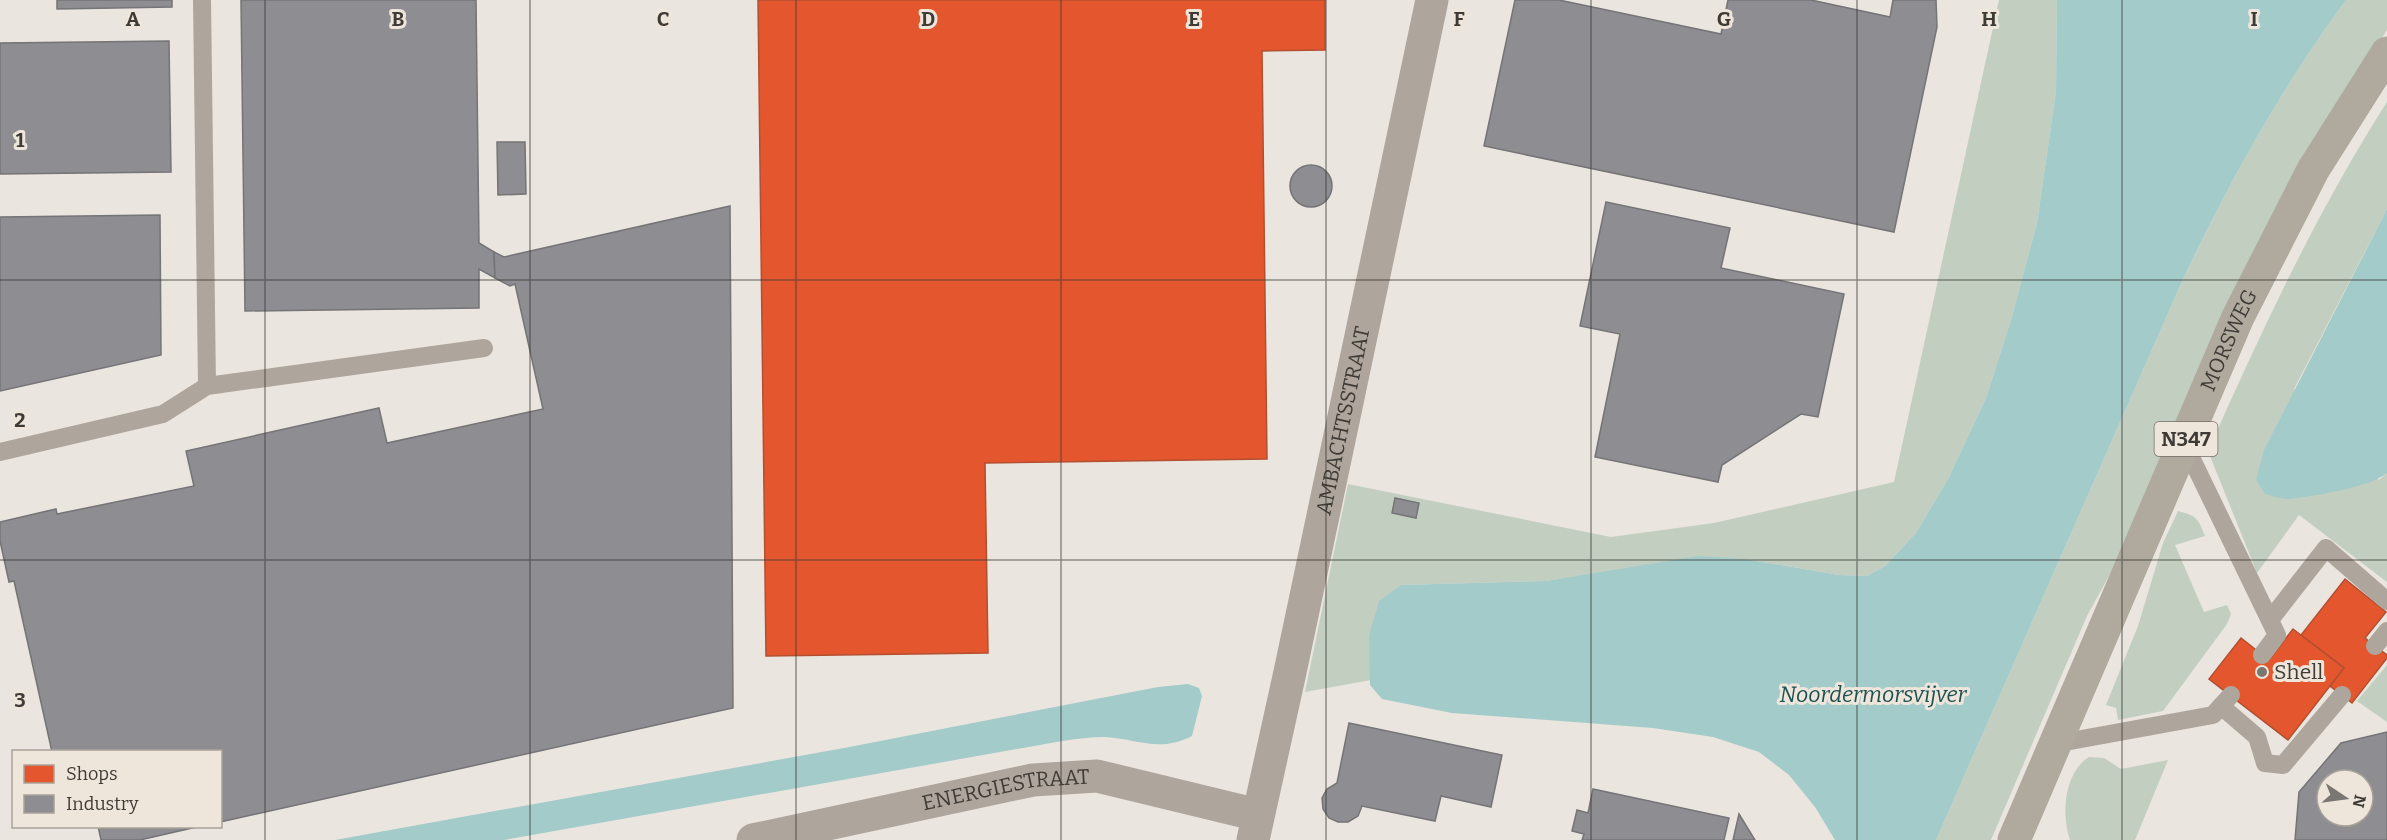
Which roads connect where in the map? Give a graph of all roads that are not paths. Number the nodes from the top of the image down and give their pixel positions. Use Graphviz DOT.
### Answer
graph roads {
  1 [pos="202,0"];
  2 [pos="1432,0"];
  3 [pos="2387,52"];
  4 [pos="484,348"];
  5 [pos="207,386"];
  6 [pos="2184,443"];
  7 [pos="0,452"];
  8 [pos="2387,601"];
  9 [pos="2270,620"];
  10 [pos="2387,631"];
  11 [pos="2375,646"];
  12 [pos="2262,655"];
  13 [pos="2342,695"];
  14 [pos="2054,744"];
  15 [pos="1256,828"];
  16 [pos="753,840"];
  17 [pos="2014,840"];
  1 -- 5 [label="lane"];
  2 -- 15 [label="street, AMBACHTSSTRAAT"];
  3 -- 6 [label="main road, MORSWEG / N347"];
  4 -- 5 [label="lane"];
  5 -- 7 [label="lane"];
  6 -- 9 [label="lane"];
  6 -- 14 [label="main road, MORSWEG / N347"];
  8 -- 9 [label="lane"];
  9 -- 12 [label="lane"];
  10 -- 11 [label="lane"];
  13 -- 14 [label="lane"];
  14 -- 17 [label="main road, MORSWEG / N347"];
  15 -- 16 [label="street, ENERGIESTRAAT"];
}
